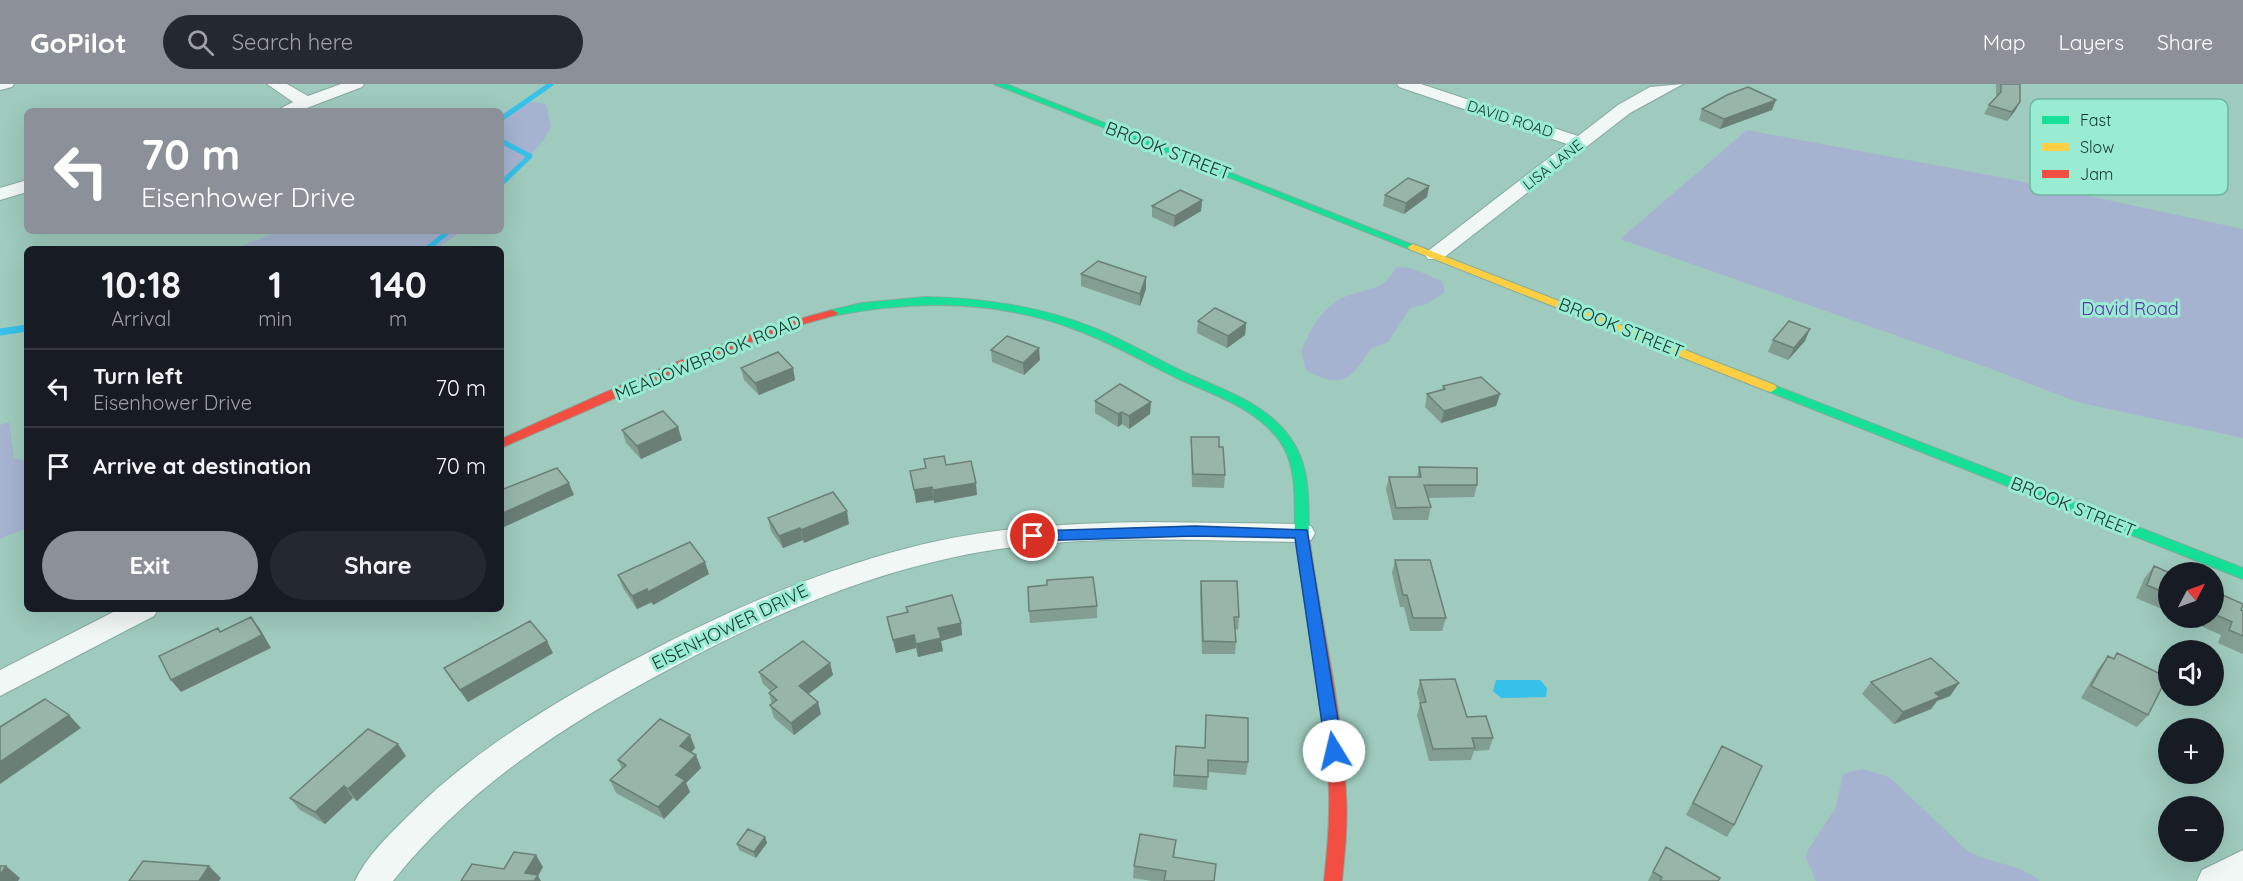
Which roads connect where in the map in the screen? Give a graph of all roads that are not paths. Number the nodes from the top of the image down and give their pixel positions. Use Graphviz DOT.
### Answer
graph roads {
  1 [pos="6,84"];
  2 [pos="275,84"];
  3 [pos="356,84"];
  4 [pos="998,84"];
  5 [pos="1405,84"];
  6 [pos="1675,84"];
  7 [pos="0,85"];
  8 [pos="307,103"];
  9 [pos="293,108"];
  10 [pos="1581,143"];
  11 [pos="24,187"];
  12 [pos="0,194"];
  13 [pos="1436,255"];
  14 [pos="504,443"];
  15 [pos="1302,533"];
  16 [pos="2243,574"];
  17 [pos="138,612"];
  18 [pos="0,684"];
  19 [pos="2243,865"];
  20 [pos="372,881"];
  21 [pos="1333,881"];
  22 [pos="2214,881"];
  1 -- 7 [label="street"];
  2 -- 8 [label="street"];
  3 -- 8 [label="street"];
  4 -- 13 [label="street, BROOK STREET"];
  5 -- 10 [label="street, DAVID ROAD"];
  6 -- 10 [label="street, LISA LANE"];
  8 -- 9 [label="street"];
  10 -- 13 [label="street, LISA LANE"];
  11 -- 12 [label="street"];
  13 -- 16 [label="street, BROOK STREET"];
  14 -- 15 [label="street, MEADOWBROOK ROAD"];
  15 -- 20 [label="street, EISENHOWER DRIVE"];
  15 -- 21 [label="street, MEADOWBROOK ROAD"];
  17 -- 18 [label="street"];
  19 -- 22 [label="street"];
}
